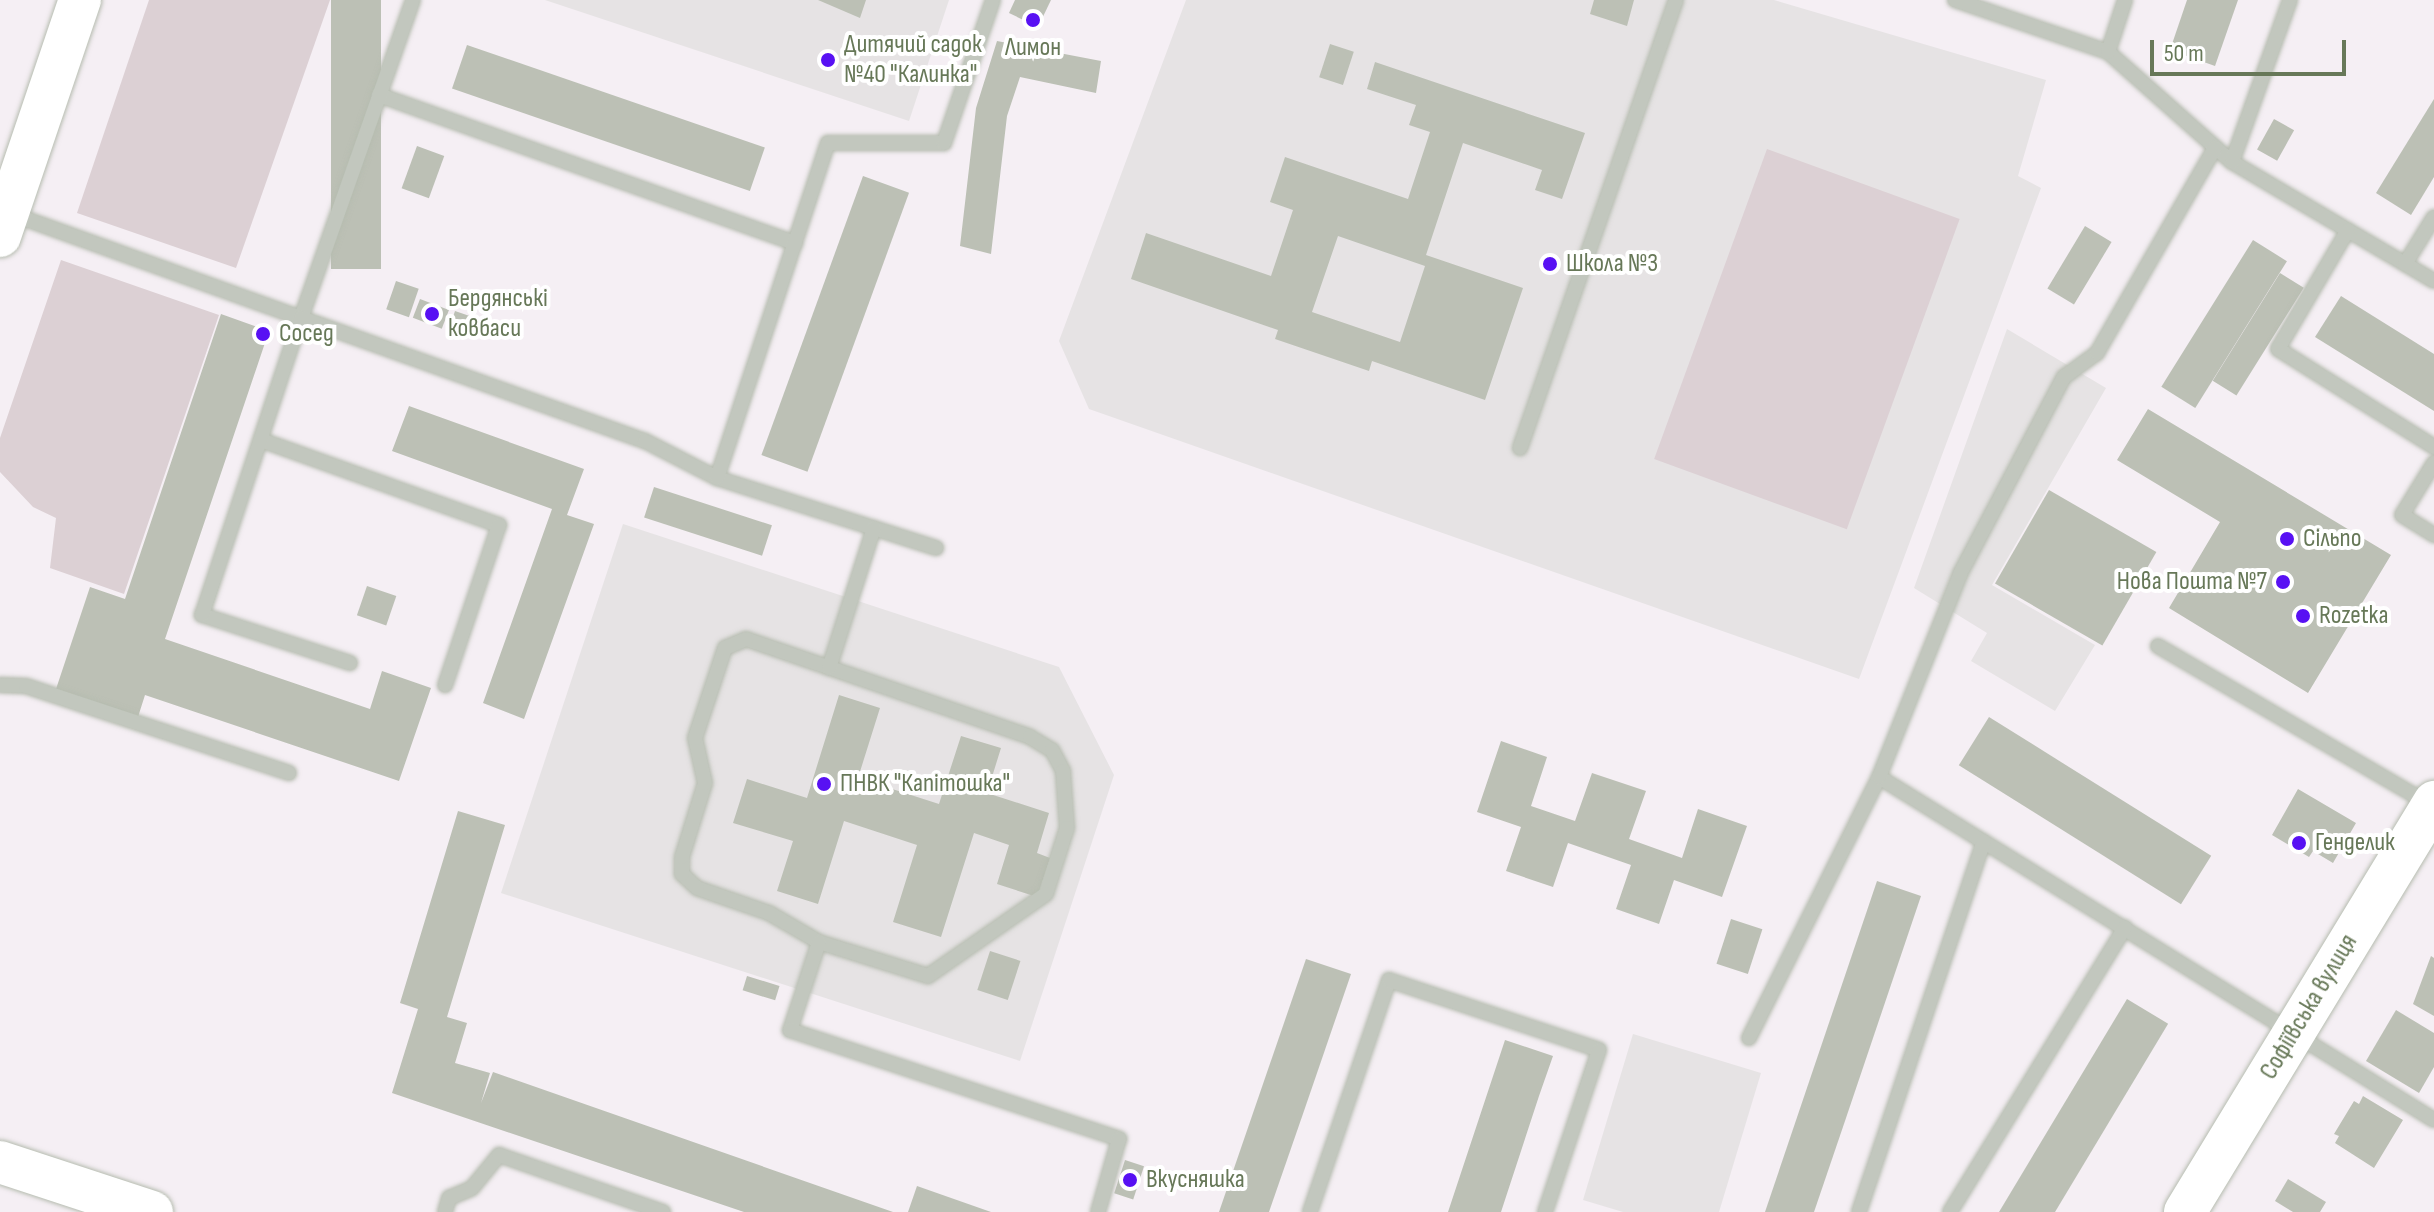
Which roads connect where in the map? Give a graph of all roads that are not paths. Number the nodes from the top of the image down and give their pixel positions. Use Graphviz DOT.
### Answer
graph roads {
  1 [pos="80,0"];
  2 [pos="413,0"];
  3 [pos="993,0"];
  4 [pos="1676,0"];
  5 [pos="1955,0"];
  6 [pos="2125,0"];
  7 [pos="2290,0"];
  8 [pos="2108,52"];
  9 [pos="379,95"];
  10 [pos="2215,148"];
  11 [pos="2232,162"];
  12 [pos="2434,217"];
  13 [pos="4,224"];
  14 [pos="2348,230"];
  15 [pos="795,243"];
  16 [pos="2405,264"];
  17 [pos="2434,281"];
  18 [pos="301,318"];
  19 [pos="261,440"];
  20 [pos="2434,447"];
  21 [pos="1520,448"];
  22 [pos="2434,463"];
  23 [pos="717,478"];
  24 [pos="874,528"];
  25 [pos="2434,535"];
  26 [pos="936,548"];
  27 [pos="2158,646"];
  28 [pos="350,663"];
  29 [pos="829,668"];
  30 [pos="0,685"];
  31 [pos="445,685"];
  32 [pos="289,773"];
  33 [pos="1879,777"];
  34 [pos="2433,804"];
  35 [pos="1984,841"];
  36 [pos="2125,928"];
  37 [pos="819,942"];
  38 [pos="2292,1034"];
  39 [pos="1749,1038"];
  40 [pos="2434,1120"];
  41 [pos="0,1162"];
  42 [pos="152,1212"];
  43 [pos="445,1212"];
  44 [pos="663,1212"];
  45 [pos="1098,1212"];
  46 [pos="1310,1212"];
  47 [pos="1545,1212"];
  48 [pos="1859,1212"];
  49 [pos="1950,1212"];
  50 [pos="2185,1212"];
  1 -- 13 [label="street"];
  2 -- 9 [label="lane"];
  3 -- 15 [label="lane"];
  4 -- 21 [label="lane"];
  5 -- 8 [label="lane"];
  6 -- 8 [label="lane"];
  7 -- 11 [label="lane"];
  8 -- 10 [label="lane"];
  9 -- 15 [label="lane"];
  9 -- 18 [label="lane"];
  10 -- 11 [label="lane"];
  10 -- 33 [label="lane"];
  11 -- 14 [label="lane"];
  12 -- 16 [label="lane"];
  13 -- 18 [label="lane"];
  14 -- 16 [label="lane"];
  14 -- 20 [label="lane"];
  15 -- 23 [label="lane"];
  16 -- 17 [label="lane"];
  18 -- 19 [label="lane"];
  18 -- 23 [label="lane"];
  19 -- 28 [label="lane"];
  19 -- 31 [label="lane"];
  22 -- 25 [label="lane"];
  23 -- 24 [label="lane"];
  24 -- 26 [label="lane"];
  24 -- 29 [label="lane"];
  27 -- 34 [label="lane"];
  29 -- 37 [label="lane"];
  29 -- 37 [label="lane"];
  30 -- 32 [label="lane"];
  33 -- 35 [label="lane"];
  33 -- 39 [label="lane"];
  34 -- 38 [label="street, Софіївська вулиця"];
  35 -- 36 [label="lane"];
  35 -- 48 [label="lane"];
  36 -- 38 [label="lane"];
  36 -- 49 [label="lane"];
  37 -- 45 [label="lane"];
  38 -- 40 [label="lane"];
  38 -- 50 [label="street, Софіївська вулиця"];
  41 -- 42 [label="street"];
  43 -- 44 [label="lane"];
  46 -- 47 [label="lane"];
}
